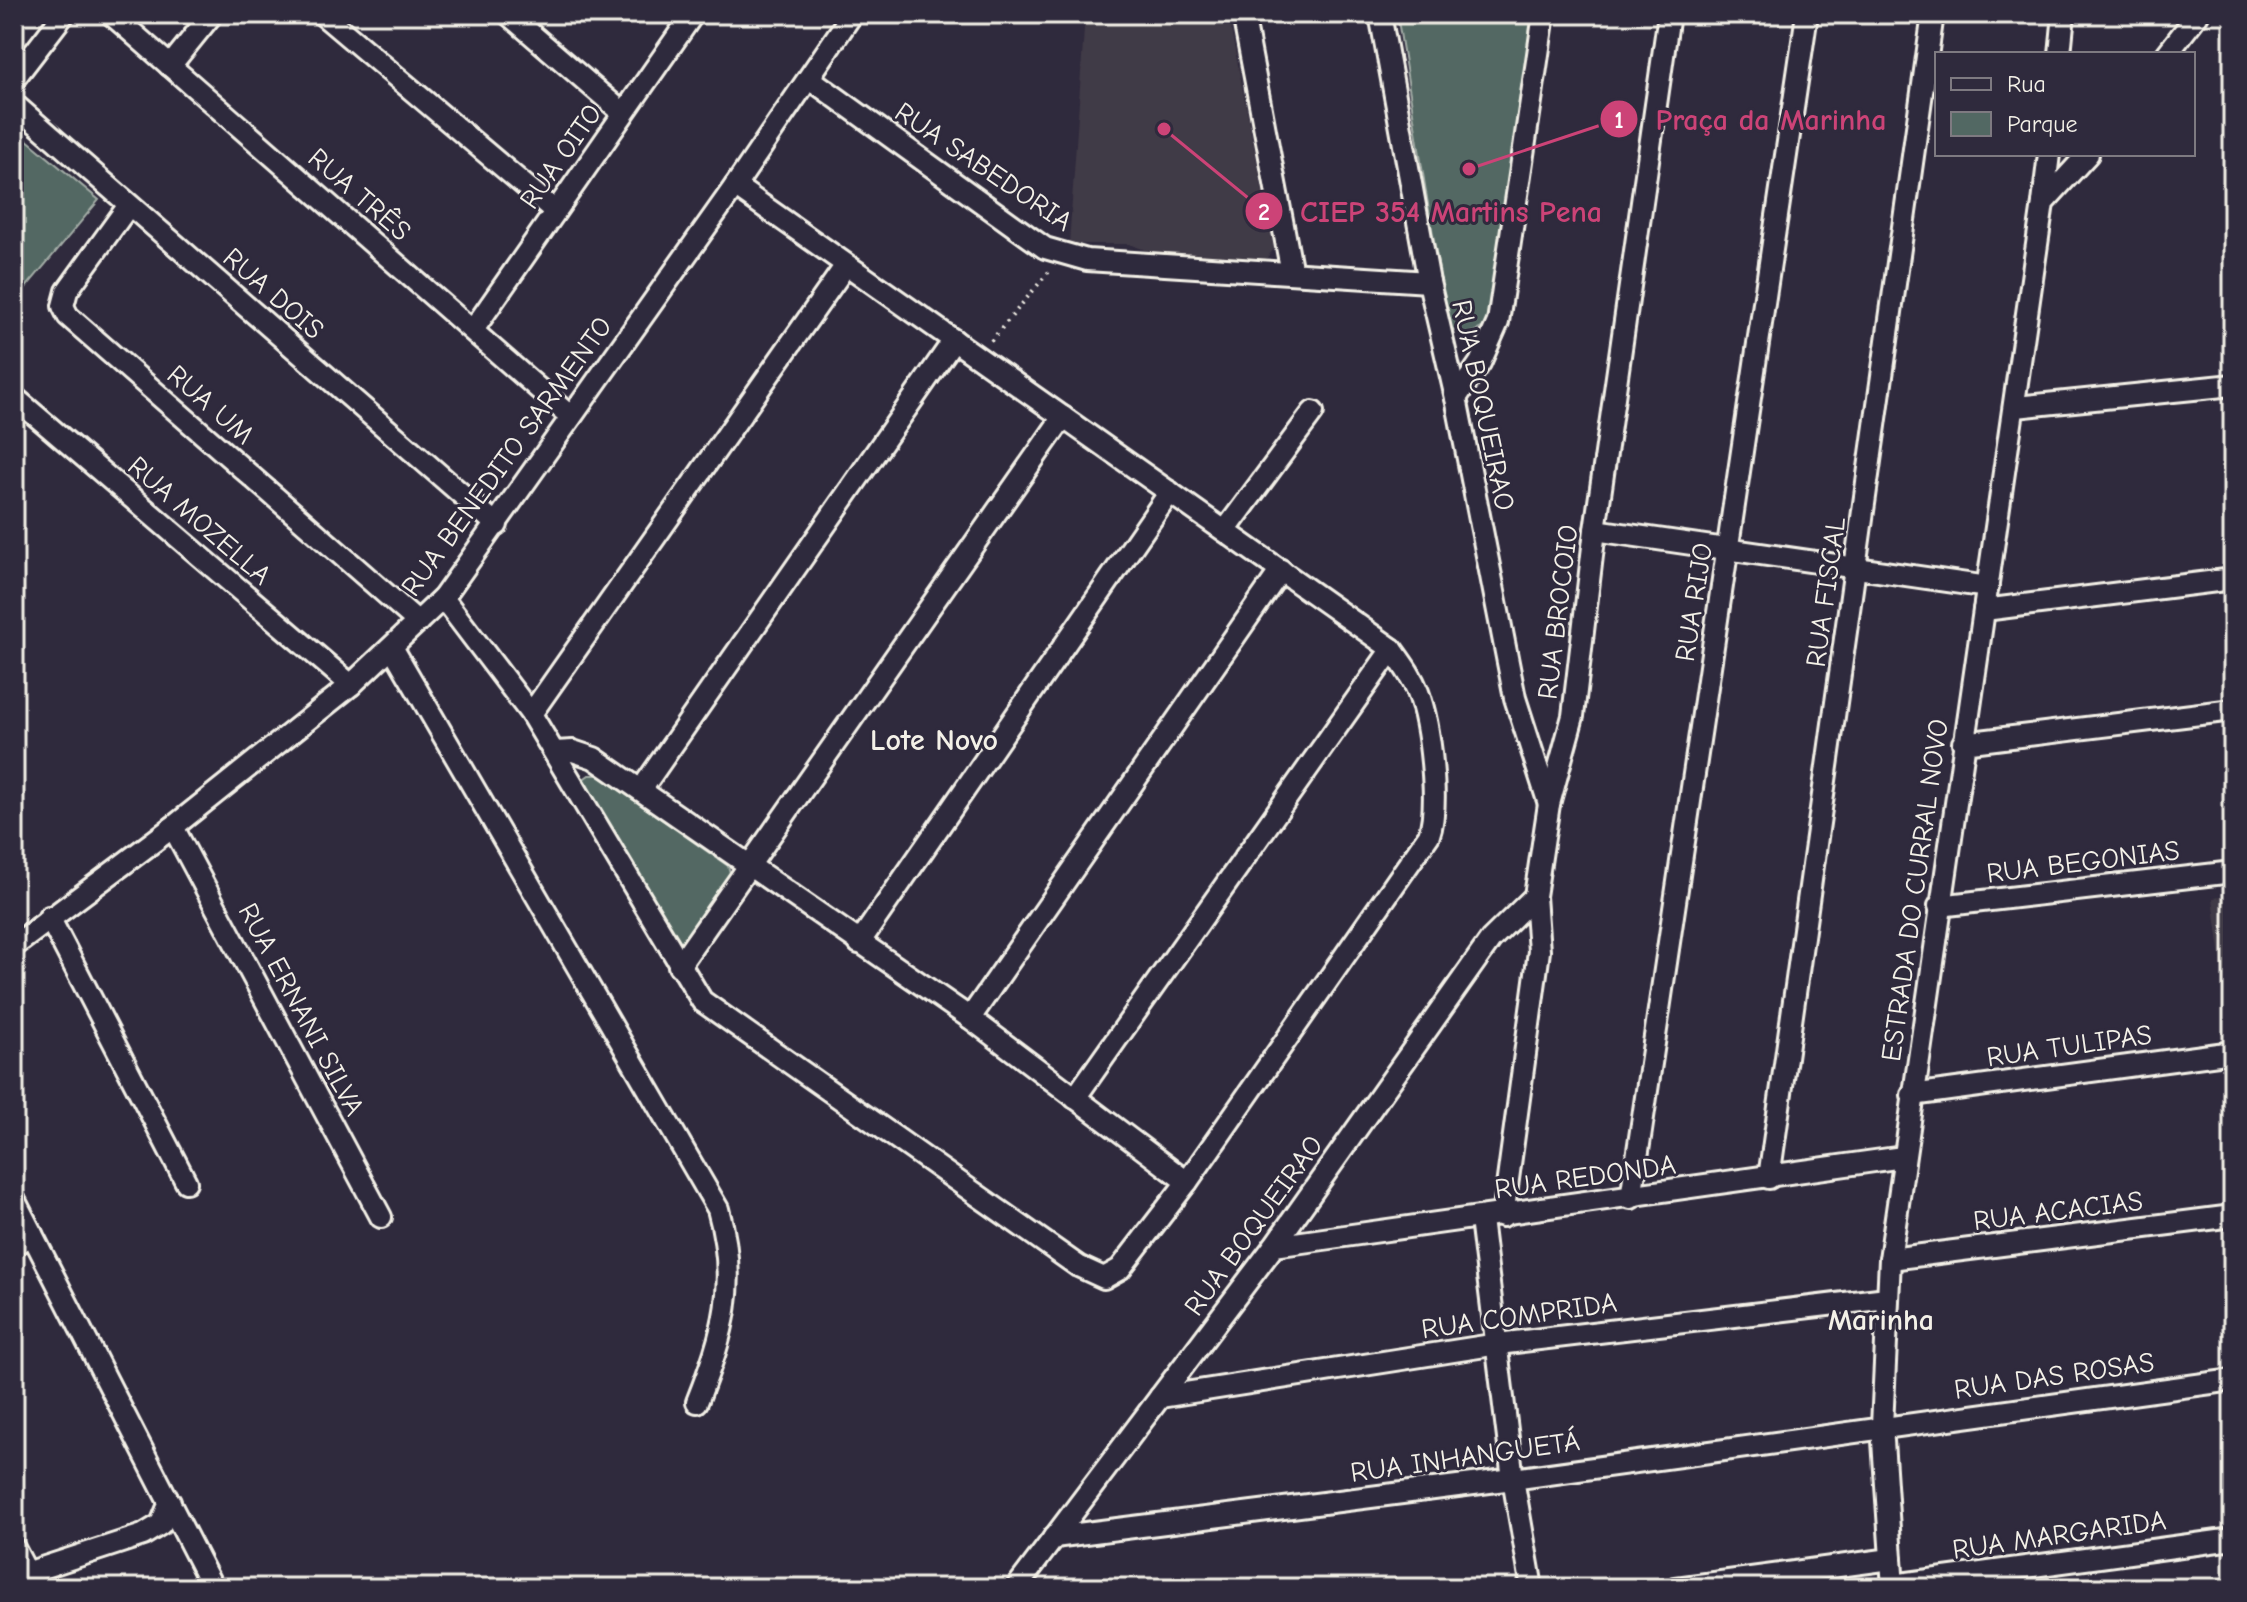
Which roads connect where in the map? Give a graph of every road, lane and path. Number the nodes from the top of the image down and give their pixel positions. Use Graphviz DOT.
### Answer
graph roads {
  1 [pos="64,14"];
  2 [pos="111,14"];
  3 [pos="212,14"];
  4 [pos="322,14"];
  5 [pos="693,14"];
  6 [pos="852,14"];
  7 [pos="1243,14"];
  8 [pos="1380,14"];
  9 [pos="1544,14"];
  10 [pos="1669,14"];
  11 [pos="1807,14"];
  12 [pos="1933,14"];
  13 [pos="2064,14"];
  14 [pos="2198,14"];
  15 [pos="521,18"];
  16 [pos="2060,52"];
  17 [pos="2169,52"];
  18 [pos="170,66"];
  19 [pos="809,78"];
  20 [pos="14,79"];
  21 [pos="14,104"];
  22 [pos="623,113"];
  23 [pos="2049,156"];
  24 [pos="2086,156"];
  25 [pos="735,186"];
  26 [pos="2043,203"];
  27 [pos="129,205"];
  28 [pos="555,211"];
  29 [pos="1064,255"];
  30 [pos="846,265"];
  31 [pos="1292,273"];
  32 [pos="1429,282"];
  33 [pos="473,330"];
  34 [pos="954,340"];
  35 [pos="978,357"];
  36 [pos="2233,385"];
  37 [pos="14,397"];
  38 [pos="1456,398"];
  39 [pos="2016,407"];
  40 [pos="1313,412"];
  41 [pos="571,417"];
  42 [pos="1063,417"];
  43 [pos="1170,492"];
  44 [pos="497,525"];
  45 [pos="1595,530"];
  46 [pos="1225,531"];
  47 [pos="1729,550"];
  48 [pos="1857,569"];
  49 [pos="1281,570"];
  50 [pos="2233,579"];
  51 [pos="1988,587"];
  52 [pos="443,598"];
  53 [pos="1984,610"];
  54 [pos="418,622"];
  55 [pos="392,647"];
  56 [pos="1392,649"];
  57 [pos="351,685"];
  58 [pos="2233,710"];
  59 [pos="531,714"];
  60 [pos="1963,743"];
  61 [pos="555,752"];
  62 [pos="641,790"];
  63 [pos="1549,804"];
  64 [pos="173,827"];
  65 [pos="751,867"];
  66 [pos="2233,872"];
  67 [pos="1535,896"];
  68 [pos="1939,906"];
  69 [pos="49,917"];
  70 [pos="859,943"];
  71 [pos="14,946"];
  72 [pos="679,966"];
  73 [pos="970,1018"];
  74 [pos="2233,1052"];
  75 [pos="1912,1095"];
  76 [pos="1075,1098"];
  77 [pos="1903,1157"];
  78 [pos="1769,1178"];
  79 [pos="186,1182"];
  80 [pos="1187,1182"];
  81 [pos="1631,1198"];
  82 [pos="14,1199"];
  83 [pos="1503,1216"];
  84 [pos="2233,1216"];
  85 [pos="381,1217"];
  86 [pos="1481,1219"];
  87 [pos="23,1240"];
  88 [pos="1274,1246"];
  89 [pos="1890,1259"];
  90 [pos="1887,1298"];
  91 [pos="1498,1344"];
  92 [pos="2233,1380"];
  93 [pos="1160,1397"];
  94 [pos="697,1402"];
  95 [pos="1882,1426"];
  96 [pos="1513,1479"];
  97 [pos="170,1502"];
  98 [pos="1054,1537"];
  99 [pos="2233,1539"];
  100 [pos="14,1548"];
  101 [pos="1891,1559"];
  102 [pos="25,1579"];
  103 [pos="1893,1587"];
  104 [pos="213,1588"];
  105 [pos="1016,1588"];
  106 [pos="1532,1588"];
  107 [pos="1676,1588"];
  1 -- 20 [label="street"];
  2 -- 18 [label="street, RUA TRÊS"];
  3 -- 18 [label="street"];
  4 -- 28 [label="street"];
  5 -- 22 [label="street, RUA OITO"];
  6 -- 19 [label="street, RUA BENEDITO SARMENTO"];
  7 -- 31 [label="street"];
  8 -- 32 [label="street, RUA BOQUEIRAO"];
  9 -- 38 [label="street"];
  10 -- 45 [label="street, RUA BROCOIO"];
  11 -- 47 [label="street, RUA RIJO"];
  12 -- 48 [label="street, RUA FISCAL"];
  13 -- 16 [label="street"];
  14 -- 17 [label="street"];
  15 -- 22 [label="street"];
  18 -- 33 [label="street, RUA TRÊS"];
  19 -- 25 [label="street, RUA BENEDITO SARMENTO"];
  19 -- 29 [label="street, RUA SABEDORIA"];
  21 -- 27 [label="street, RUA DOIS"];
  22 -- 28 [label="street, RUA OITO"];
  23 -- 26 [label="street, ESTRADA DO CURRAL NOVO"];
  24 -- 26 [label="street"];
  25 -- 30 [label="street"];
  25 -- 41 [label="street, RUA BENEDITO SARMENTO"];
  26 -- 39 [label="street, ESTRADA DO CURRAL NOVO"];
  27 -- 44 [label="street, RUA DOIS"];
  27 -- 54 [label="street, RUA UM"];
  28 -- 33 [label="street, RUA OITO"];
  29 -- 31 [label="street, RUA SABEDORIA"];
  29 -- 35 [label="path"];
  30 -- 34 [label="street"];
  30 -- 59 [label="street"];
  31 -- 32 [label="street, RUA SABEDORIA"];
  32 -- 38 [label="street, RUA BOQUEIRAO"];
  33 -- 41 [label="street, RUA TRÊS"];
  34 -- 35 [label="street"];
  34 -- 62 [label="street"];
  35 -- 42 [label="street"];
  36 -- 39 [label="street"];
  37 -- 57 [label="street, RUA MOZELLA"];
  38 -- 63 [label="street, RUA BOQUEIRAO"];
  39 -- 51 [label="street, ESTRADA DO CURRAL NOVO"];
  40 -- 46 [label="street"];
  41 -- 44 [label="street, RUA BENEDITO SARMENTO"];
  42 -- 43 [label="street"];
  42 -- 65 [label="street"];
  43 -- 46 [label="street"];
  43 -- 70 [label="street"];
  44 -- 52 [label="street, RUA BENEDITO SARMENTO"];
  45 -- 47 [label="street"];
  45 -- 63 [label="street, RUA BROCOIO"];
  46 -- 49 [label="street"];
  47 -- 48 [label="street"];
  47 -- 81 [label="street, RUA RIJO"];
  48 -- 51 [label="street"];
  48 -- 78 [label="street, RUA FISCAL"];
  49 -- 56 [label="street"];
  49 -- 73 [label="street"];
  50 -- 53 [label="street"];
  51 -- 53 [label="street, ESTRADA DO CURRAL NOVO"];
  52 -- 54 [label="street, RUA BENEDITO SARMENTO"];
  52 -- 59 [label="street"];
  53 -- 60 [label="street, ESTRADA DO CURRAL NOVO"];
  54 -- 55 [label="street, RUA BENEDITO SARMENTO"];
  55 -- 57 [label="street, RUA BENEDITO SARMENTO"];
  55 -- 94 [label="street"];
  56 -- 76 [label="street"];
  56 -- 80 [label="street"];
  57 -- 64 [label="street, RUA BENEDITO SARMENTO"];
  58 -- 60 [label="street"];
  59 -- 61 [label="street"];
  60 -- 68 [label="street, ESTRADA DO CURRAL NOVO"];
  61 -- 62 [label="street"];
  61 -- 72 [label="street"];
  62 -- 65 [label="street"];
  63 -- 67 [label="street, RUA BROCOIO"];
  64 -- 69 [label="street, RUA BENEDITO SARMENTO"];
  64 -- 85 [label="street, RUA ERNANI SILVA"];
  65 -- 70 [label="street"];
  65 -- 72 [label="street"];
  66 -- 68 [label="street, RUA BEGONIAS"];
  67 -- 83 [label="street, RUA BROCOIO"];
  67 -- 88 [label="street, RUA BOQUEIRAO"];
  68 -- 75 [label="street, ESTRADA DO CURRAL NOVO"];
  69 -- 71 [label="street, RUA BENEDITO SARMENTO"];
  69 -- 79 [label="street"];
  70 -- 73 [label="street"];
  72 -- 80 [label="street"];
  73 -- 76 [label="street"];
  74 -- 75 [label="street, RUA TULIPAS"];
  75 -- 77 [label="street, ESTRADA DO CURRAL NOVO"];
  76 -- 80 [label="street"];
  77 -- 78 [label="street, RUA REDONDA"];
  77 -- 89 [label="street, ESTRADA DO CURRAL NOVO"];
  78 -- 81 [label="street, RUA REDONDA"];
  81 -- 83 [label="street, RUA REDONDA"];
  82 -- 87 [label="street"];
  83 -- 86 [label="street, RUA REDONDA"];
  84 -- 89 [label="street, RUA ACACIAS"];
  86 -- 88 [label="street, RUA REDONDA"];
  86 -- 91 [label="street"];
  87 -- 97 [label="street"];
  88 -- 93 [label="street, RUA BOQUEIRAO"];
  89 -- 90 [label="street, ESTRADA DO CURRAL NOVO"];
  90 -- 91 [label="street, RUA COMPRIDA"];
  90 -- 95 [label="street, ESTRADA DO CURRAL NOVO"];
  91 -- 93 [label="street, RUA COMPRIDA"];
  91 -- 96 [label="street"];
  92 -- 95 [label="street, RUA DAS ROSAS"];
  93 -- 98 [label="street, RUA BOQUEIRAO"];
  95 -- 96 [label="street, RUA INHANGUETÁ"];
  95 -- 101 [label="street, ESTRADA DO CURRAL NOVO"];
  96 -- 98 [label="street, RUA INHANGUETÁ"];
  96 -- 106 [label="street"];
  97 -- 102 [label="street"];
  97 -- 104 [label="street"];
  98 -- 105 [label="street, RUA BOQUEIRAO"];
  99 -- 103 [label="street, RUA MARGARIDA"];
  100 -- 102 [label="street"];
  101 -- 103 [label="street, ESTRADA DO CURRAL NOVO"];
  101 -- 107 [label="street"];
}
